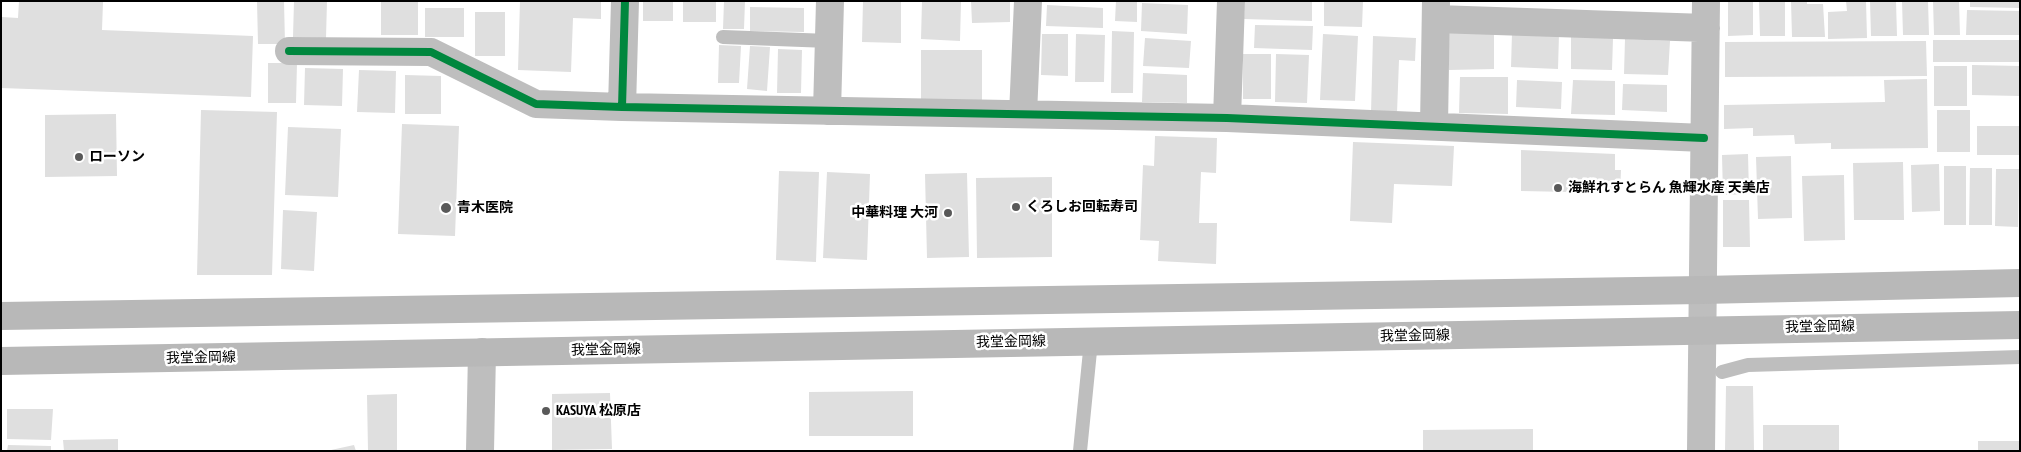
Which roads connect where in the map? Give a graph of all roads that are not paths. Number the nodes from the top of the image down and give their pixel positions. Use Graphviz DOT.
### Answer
graph roads {
  1 [pos="625,1"];
  2 [pos="830,1"];
  3 [pos="1028,1"];
  4 [pos="1231,1"];
  5 [pos="1706,1"];
  6 [pos="1436,10"];
  7 [pos="1706,28"];
  8 [pos="723,37"];
  9 [pos="829,41"];
  10 [pos="290,51"];
  11 [pos="622,108"];
  12 [pos="827,111"];
  13 [pos="1023,114"];
  14 [pos="1227,118"];
  15 [pos="1434,126"];
  16 [pos="1704,138"];
  17 [pos="2020,283"];
  18 [pos="1702,290"];
  19 [pos="1,316"];
  20 [pos="2020,325"];
  21 [pos="1703,329"];
  22 [pos="1091,341"];
  23 [pos="482,352"];
  24 [pos="2020,357"];
  25 [pos="1,361"];
  26 [pos="1722,372"];
  27 [pos="480,451"];
  28 [pos="1080,451"];
  29 [pos="1701,451"];
  1 -- 11 [label="street"];
  2 -- 9 [label="street"];
  3 -- 13 [label="street"];
  4 -- 14 [label="street"];
  5 -- 7 [label="street"];
  6 -- 7 [label="street"];
  6 -- 15 [label="street"];
  7 -- 16 [label="street"];
  8 -- 9 [label="lane"];
  9 -- 12 [label="street"];
  10 -- 11 [label="street"];
  11 -- 12 [label="street"];
  12 -- 13 [label="street"];
  13 -- 14 [label="street"];
  14 -- 15 [label="street"];
  15 -- 16 [label="street"];
  16 -- 18 [label="street"];
  17 -- 18 [label="main road"];
  18 -- 19 [label="main road"];
  18 -- 21 [label="street"];
  20 -- 21 [label="main road, 我堂金岡線"];
  21 -- 22 [label="main road, 我堂金岡線"];
  21 -- 29 [label="street"];
  22 -- 23 [label="main road, 我堂金岡線"];
  22 -- 28 [label="lane"];
  23 -- 25 [label="main road, 我堂金岡線"];
  23 -- 27 [label="street"];
  24 -- 26 [label="lane"];
}
